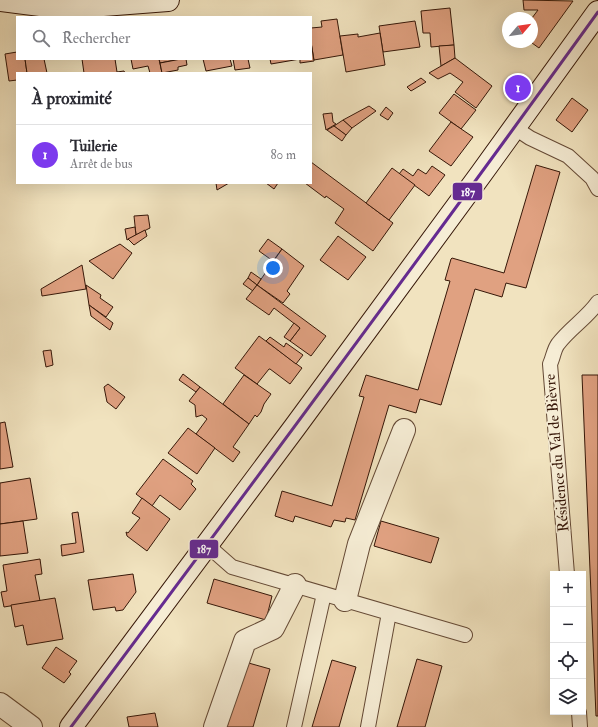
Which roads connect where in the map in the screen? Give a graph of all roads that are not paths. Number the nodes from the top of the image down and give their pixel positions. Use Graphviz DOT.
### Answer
graph roads {
  1 [pos="168,0"];
  2 [pos="4,1"];
  3 [pos="32,3"];
  4 [pos="71,4"];
  5 [pos="598,12"];
  6 [pos="515,128"];
  7 [pos="598,189"];
  8 [pos="596,309"];
  9 [pos="404,430"];
  10 [pos="207,545"];
  11 [pos="567,571"];
  12 [pos="295,585"];
  13 [pos="324,594"];
  14 [pos="345,600"];
  15 [pos="389,613"];
  16 [pos="465,635"];
  17 [pos="0,704"];
  18 [pos="579,715"];
  19 [pos="73,726"];
  20 [pos="31,727"];
  21 [pos="215,727"];
  22 [pos="294,727"];
  23 [pos="368,727"];
  24 [pos="580,727"];
  1 -- 4 [label="street"];
  2 -- 3 [label="street"];
  3 -- 4 [label="street"];
  5 -- 6 [label="street"];
  6 -- 7 [label="lane"];
  6 -- 10 [label="street"];
  8 -- 11 [label="lane, Résidence du Val de Bièvre"];
  9 -- 14 [label="street"];
  10 -- 12 [label="lane"];
  10 -- 19 [label="street"];
  12 -- 13 [label="lane"];
  12 -- 21 [label="street"];
  13 -- 14 [label="lane"];
  13 -- 22 [label="lane"];
  14 -- 15 [label="lane"];
  15 -- 16 [label="lane"];
  15 -- 23 [label="lane"];
  17 -- 20 [label="street"];
  18 -- 24 [label="lane"];
}
